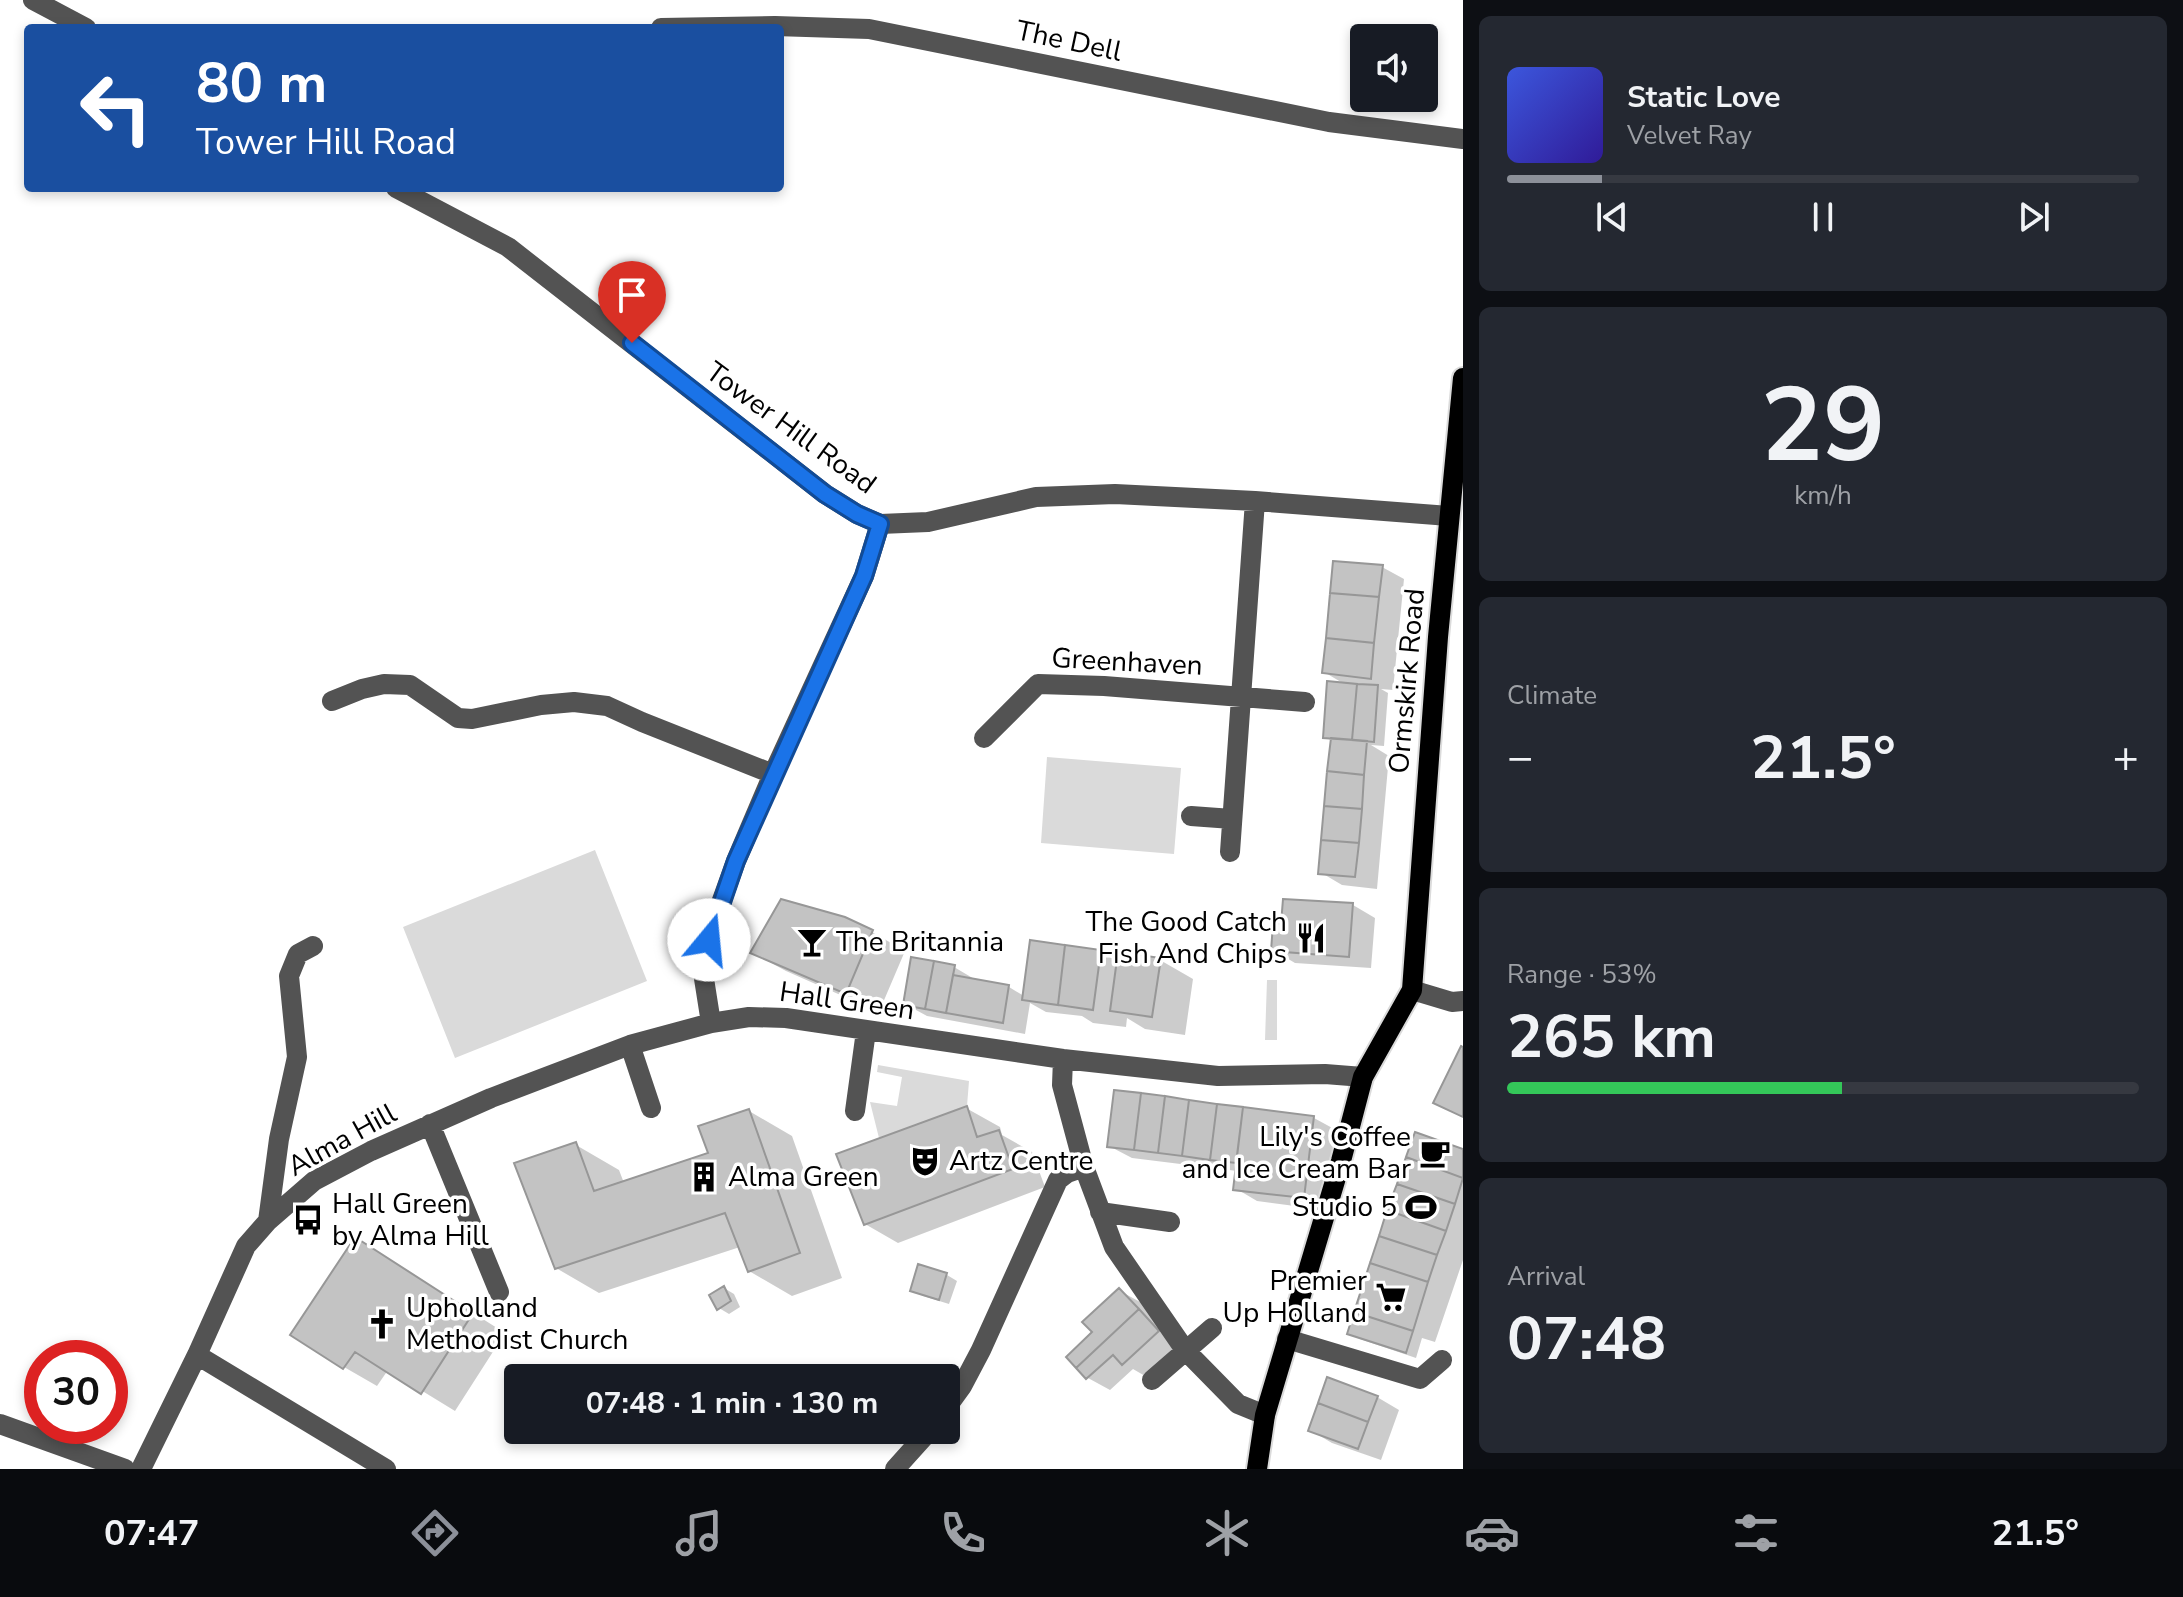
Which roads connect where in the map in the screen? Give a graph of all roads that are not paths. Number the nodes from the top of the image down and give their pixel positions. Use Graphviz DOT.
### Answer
graph roads {
  1 [pos="33,0"];
  2 [pos="78,24"];
  3 [pos="784,26"];
  4 [pos="1463,139"];
  5 [pos="404,192"];
  6 [pos="1463,378"];
  7 [pos="1458,482"];
  8 [pos="1255,501"];
  9 [pos="1449,516"];
  10 [pos="880,524"];
  11 [pos="1240,697"];
  12 [pos="332,701"];
  13 [pos="1305,702"];
  14 [pos="984,738"];
  15 [pos="773,774"];
  16 [pos="1191,816"];
  17 [pos="1232,819"];
  18 [pos="1230,852"];
  19 [pos="313,946"];
  20 [pos="1412,990"];
  21 [pos="1463,1001"];
  22 [pos="711,1023"];
  23 [pos="866,1031"];
  24 [pos="630,1045"];
  25 [pos="1063,1059"];
  26 [pos="1363,1077"];
  27 [pos="651,1108"];
  28 [pos="855,1111"];
  29 [pos="430,1124"];
  30 [pos="1084,1167"];
  31 [pos="1100,1212"];
  32 [pos="268,1221"];
  33 [pos="1170,1222"];
  34 [pos="499,1292"];
  35 [pos="1212,1328"];
  36 [pos="1287,1339"];
  37 [pos="1185,1350"];
  38 [pos="197,1355"];
  39 [pos="1442,1360"];
  40 [pos="1152,1380"];
  41 [pos="960,1389"];
  42 [pos="1265,1415"];
  43 [pos="1,1426"];
  44 [pos="917,1444"];
  45 [pos="125,1469"];
  46 [pos="141,1469"];
  47 [pos="386,1469"];
  48 [pos="895,1469"];
  49 [pos="1257,1469"];
  1 -- 2 [label="street"];
  3 -- 4 [label="street, The Dell"];
  5 -- 10 [label="street, Tower Hill Road"];
  6 -- 7 [label="main road, Ormskirk Road"];
  7 -- 9 [label="main road, Ormskirk Road"];
  8 -- 9 [label="street, Tower Hill Road"];
  8 -- 10 [label="street, Tower Hill Road"];
  8 -- 11 [label="street, Greenhaven"];
  9 -- 20 [label="main road, Ormskirk Road"];
  10 -- 15 [label="street"];
  11 -- 13 [label="street"];
  11 -- 14 [label="street, Greenhaven"];
  11 -- 17 [label="street, Greenhaven"];
  12 -- 15 [label="street"];
  15 -- 22 [label="street"];
  16 -- 17 [label="street"];
  17 -- 18 [label="street, Greenhaven"];
  19 -- 32 [label="street"];
  20 -- 21 [label="street"];
  20 -- 26 [label="main road"];
  22 -- 23 [label="street, Hall Green"];
  22 -- 24 [label="street, Alma Hill"];
  23 -- 25 [label="street, Hall Green"];
  23 -- 28 [label="street"];
  24 -- 27 [label="street"];
  24 -- 29 [label="street, Alma Hill"];
  25 -- 26 [label="street, Hall Green"];
  25 -- 30 [label="street"];
  26 -- 36 [label="main road"];
  29 -- 32 [label="street, Alma Hill"];
  29 -- 34 [label="street"];
  30 -- 31 [label="street"];
  30 -- 41 [label="street"];
  31 -- 33 [label="street"];
  31 -- 37 [label="street"];
  32 -- 38 [label="street, Alma Hill"];
  35 -- 37 [label="street"];
  36 -- 39 [label="street"];
  36 -- 42 [label="main road"];
  37 -- 40 [label="street"];
  37 -- 42 [label="street"];
  38 -- 46 [label="street, Alma Hill"];
  38 -- 47 [label="street"];
  42 -- 49 [label="main road"];
  43 -- 45 [label="street"];
  44 -- 48 [label="street"];
}
